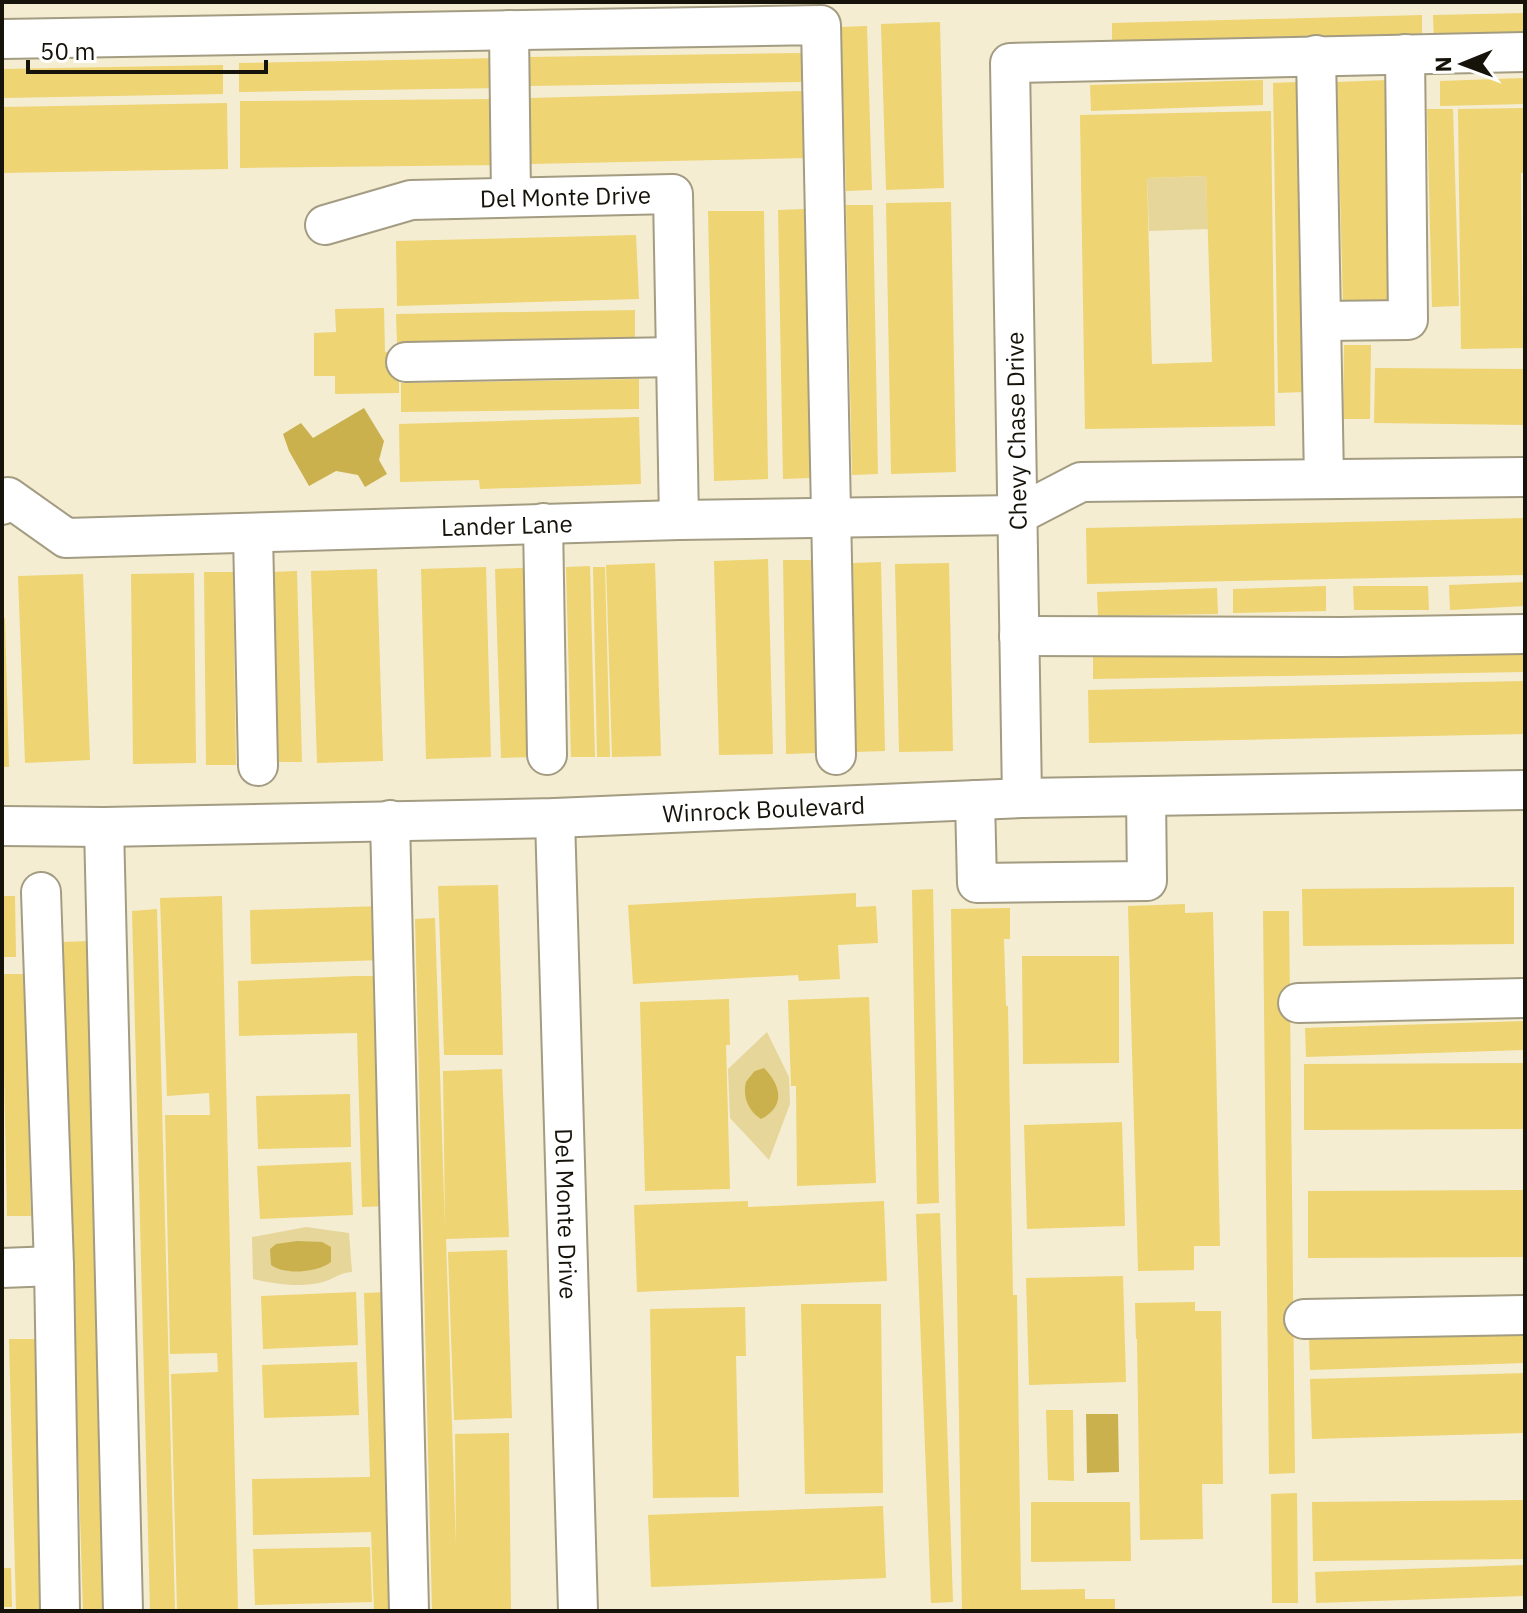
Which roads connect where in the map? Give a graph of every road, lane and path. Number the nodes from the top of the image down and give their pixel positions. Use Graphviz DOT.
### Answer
graph roads {
  1 [pos="509,30"];
  2 [pos="2,39"];
  3 [pos="1525,52"];
  4 [pos="1405,54"];
  5 [pos="1316,55"];
  6 [pos="511,197"];
  7 [pos="325,225"];
  8 [pos="1321,321"];
  9 [pos="676,357"];
  10 [pos="406,362"];
  11 [pos="1525,477"];
  12 [pos="1324,479"];
  13 [pos="5,501"];
  14 [pos="1017,515"];
  15 [pos="831,517"];
  16 [pos="679,520"];
  17 [pos="543,523"];
  18 [pos="253,534"];
  19 [pos="1525,634"];
  20 [pos="1019,636"];
  21 [pos="547,755"];
  22 [pos="836,755"];
  23 [pos="258,766"];
  24 [pos="1525,790"];
  25 [pos="1146,796"];
  26 [pos="1022,798"];
  27 [pos="975,800"];
  28 [pos="555,818"];
  29 [pos="390,820"];
  30 [pos="2,826"];
  31 [pos="104,827"];
  32 [pos="41,892"];
  33 [pos="1525,998"];
  34 [pos="1298,1003"];
  35 [pos="54,1266"];
  36 [pos="2,1268"];
  37 [pos="1525,1315"];
  38 [pos="1304,1319"];
  39 [pos="60,1611"];
  40 [pos="123,1611"];
  41 [pos="409,1611"];
  42 [pos="578,1611"];
  1 -- 2 [label="street"];
  1 -- 6 [label="street"];
  1 -- 15 [label="street"];
  3 -- 4 [label="street"];
  4 -- 5 [label="street"];
  4 -- 8 [label="street"];
  5 -- 8 [label="street"];
  5 -- 14 [label="street, Chevy Chase Drive"];
  6 -- 7 [label="street, Del Monte Drive"];
  6 -- 9 [label="street, Del Monte Drive"];
  8 -- 12 [label="street"];
  9 -- 10 [label="street"];
  9 -- 16 [label="street, Del Monte Drive"];
  11 -- 12 [label="street"];
  12 -- 14 [label="street"];
  13 -- 18 [label="street, Lander Lane"];
  14 -- 15 [label="street, Lander Lane"];
  14 -- 20 [label="street, Chevy Chase Drive"];
  15 -- 16 [label="street, Lander Lane"];
  15 -- 22 [label="street"];
  16 -- 17 [label="street, Lander Lane"];
  17 -- 18 [label="street, Lander Lane"];
  17 -- 21 [label="street"];
  18 -- 23 [label="street"];
  19 -- 20 [label="street"];
  20 -- 26 [label="street, Chevy Chase Drive"];
  24 -- 25 [label="street, Winrock Boulevard"];
  25 -- 26 [label="street, Winrock Boulevard"];
  25 -- 27 [label="street"];
  26 -- 27 [label="street, Winrock Boulevard"];
  27 -- 28 [label="street, Winrock Boulevard"];
  28 -- 29 [label="street, Winrock Boulevard"];
  28 -- 42 [label="street, Del Monte Drive"];
  29 -- 31 [label="street, Winrock Boulevard"];
  29 -- 41 [label="street"];
  30 -- 31 [label="street, Winrock Boulevard"];
  31 -- 40 [label="street"];
  32 -- 35 [label="street"];
  33 -- 34 [label="street"];
  35 -- 36 [label="street"];
  35 -- 39 [label="street"];
  37 -- 38 [label="street"];
}
